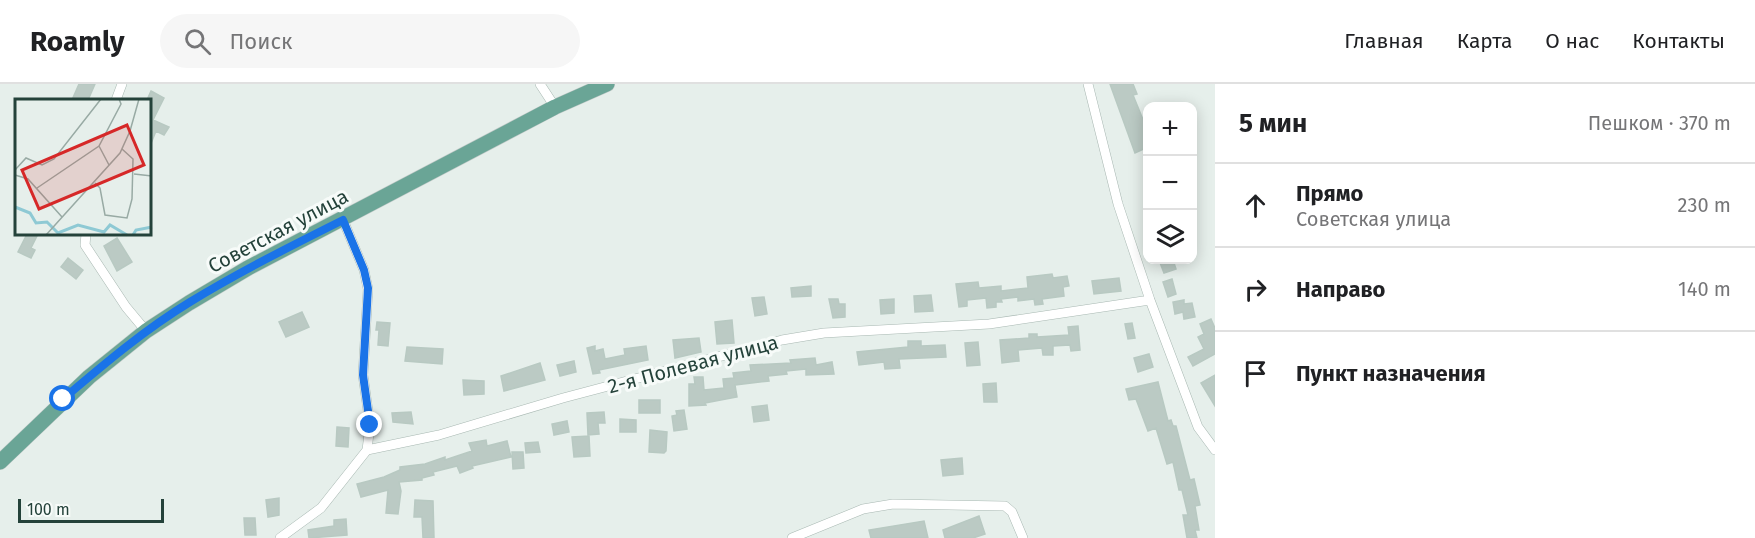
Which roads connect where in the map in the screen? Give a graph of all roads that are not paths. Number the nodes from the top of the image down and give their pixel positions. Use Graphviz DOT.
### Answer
graph roads {
  1 [pos="122,84"];
  2 [pos="540,84"];
  3 [pos="607,84"];
  4 [pos="1088,84"];
  5 [pos="116,99"];
  6 [pos="555,107"];
  7 [pos="343,220"];
  8 [pos="86,236"];
  9 [pos="1150,300"];
  10 [pos="146,331"];
  11 [pos="367,450"];
  12 [pos="1215,450"];
  13 [pos="0,462"];
  14 [pos="280,538"];
  15 [pos="792,538"];
  16 [pos="1023,538"];
  1 -- 5 [label="street"];
  2 -- 6 [label="street"];
  3 -- 6 [label="main road, Советская улица"];
  4 -- 9 [label="street"];
  6 -- 7 [label="main road, Советская улица"];
  7 -- 10 [label="main road, Советская улица"];
  7 -- 11 [label="street"];
  8 -- 10 [label="street"];
  9 -- 11 [label="street, 2-я Полевая улица"];
  9 -- 12 [label="street"];
  10 -- 13 [label="main road, Советская улица"];
  11 -- 14 [label="street"];
  15 -- 16 [label="street"];
}
